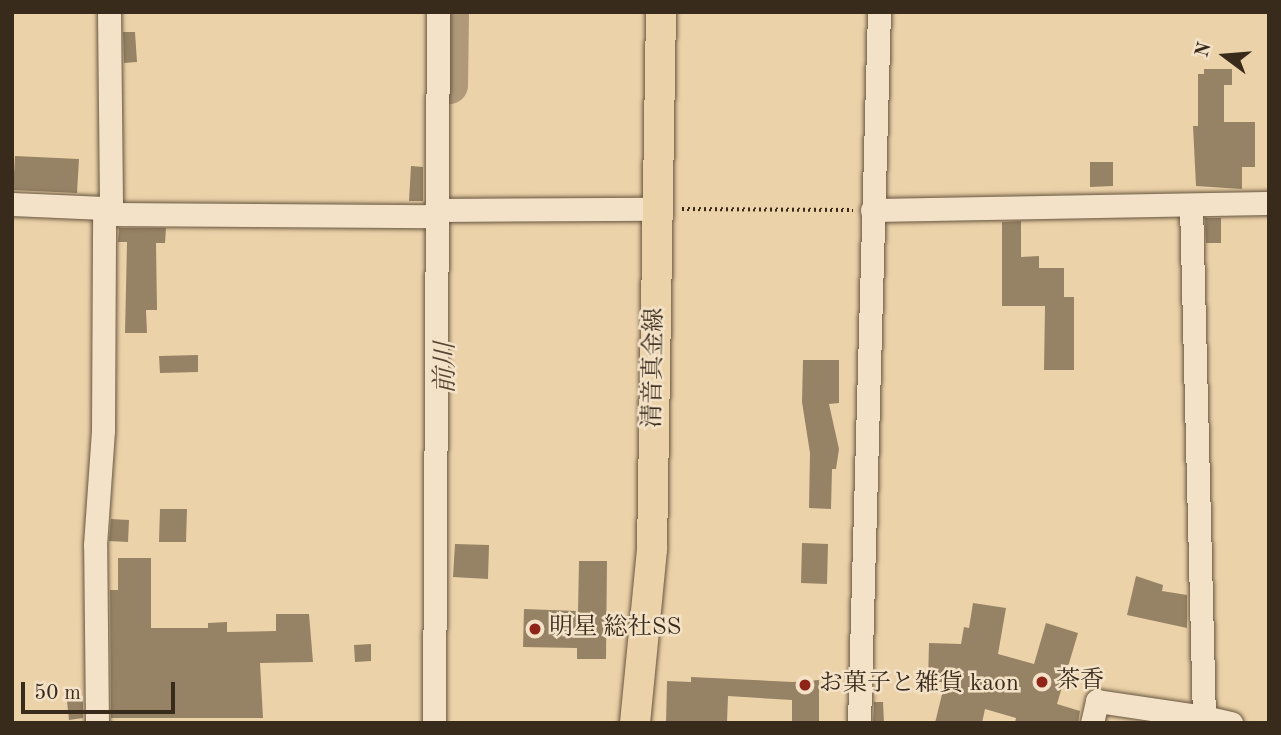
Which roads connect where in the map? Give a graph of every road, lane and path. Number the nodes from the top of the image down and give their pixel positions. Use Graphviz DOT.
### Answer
graph roads {
  1 [pos="109,12"];
  2 [pos="438,12"];
  3 [pos="661,12"];
  4 [pos="880,12"];
  5 [pos="1269,203"];
  6 [pos="12,204"];
  7 [pos="1191,205"];
  8 [pos="659,209"];
  9 [pos="108,211"];
  10 [pos="441,211"];
  11 [pos="872,211"];
  12 [pos="1204,717"];
  13 [pos="97,723"];
  14 [pos="434,723"];
  15 [pos="635,723"];
  16 [pos="859,723"];
  17 [pos="1091,723"];
  18 [pos="1231,723"];
  1 -- 9 [label="street"];
  2 -- 10 [label="street"];
  3 -- 8 [label="main road, 清音真金線"];
  4 -- 11 [label="street"];
  5 -- 7 [label="street"];
  6 -- 9 [label="street"];
  7 -- 11 [label="street"];
  7 -- 12 [label="street"];
  8 -- 10 [label="street"];
  8 -- 11 [label="path"];
  8 -- 15 [label="main road, 清音真金線"];
  9 -- 10 [label="street"];
  9 -- 13 [label="street"];
  10 -- 14 [label="street"];
  11 -- 16 [label="street"];
  12 -- 17 [label="street"];
  12 -- 18 [label="street"];
}
